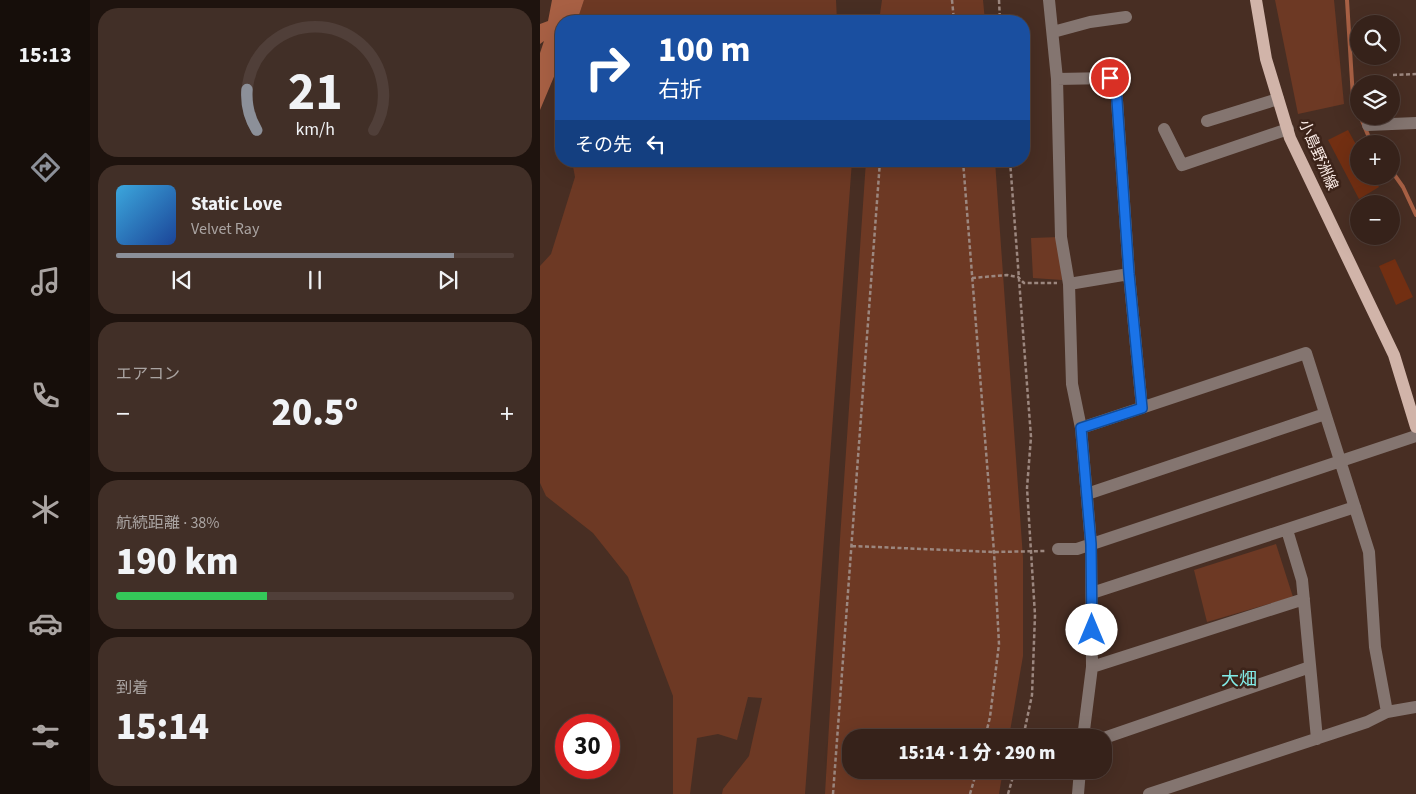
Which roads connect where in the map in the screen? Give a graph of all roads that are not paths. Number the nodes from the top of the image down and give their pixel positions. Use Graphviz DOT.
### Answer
graph roads {
  1 [pos="1050,0"];
  2 [pos="1256,0"];
  3 [pos="1126,17"];
  4 [pos="1053,32"];
  5 [pos="1057,79"];
  6 [pos="1278,99"];
  7 [pos="1207,121"];
  8 [pos="1416,122"];
  9 [pos="1400,123"];
  10 [pos="1164,129"];
  11 [pos="1288,129"];
  12 [pos="1129,274"];
  13 [pos="1069,284"];
  14 [pos="1142,408"];
  15 [pos="1326,414"];
  16 [pos="1416,427"];
  17 [pos="1081,428"];
  18 [pos="1416,436"];
  19 [pos="1340,461"];
  20 [pos="1087,494"];
  21 [pos="1355,507"];
  22 [pos="1287,530"];
  23 [pos="1091,544"];
  24 [pos="1052,550"];
  25 [pos="1092,593"];
  26 [pos="1304,599"];
  27 [pos="1092,667"];
  28 [pos="1310,667"];
  29 [pos="1416,707"];
  30 [pos="1386,712"];
  31 [pos="1084,729"];
  32 [pos="1112,735"];
  33 [pos="1317,739"];
  34 [pos="1079,779"];
  35 [pos="1173,790"];
  36 [pos="1078,794"];
  37 [pos="1149,794"];
  1 -- 4 [label="street"];
  2 -- 6 [label="main road, 小島野洲線"];
  3 -- 4 [label="street"];
  4 -- 5 [label="street"];
  5 -- 12 [label="street"];
  5 -- 13 [label="street"];
  6 -- 7 [label="street"];
  6 -- 11 [label="main road, 小島野洲線"];
  8 -- 9 [label="street"];
  10 -- 11 [label="street"];
  11 -- 16 [label="main road, 小島野洲線"];
  12 -- 13 [label="street"];
  12 -- 14 [label="street"];
  13 -- 17 [label="street"];
  14 -- 15 [label="street"];
  14 -- 17 [label="street"];
  15 -- 19 [label="street"];
  15 -- 20 [label="street"];
  17 -- 20 [label="street"];
  18 -- 19 [label="street"];
  19 -- 21 [label="street"];
  19 -- 23 [label="street"];
  20 -- 23 [label="street"];
  21 -- 22 [label="street"];
  21 -- 30 [label="street"];
  22 -- 25 [label="street"];
  22 -- 26 [label="street"];
  23 -- 24 [label="street"];
  23 -- 25 [label="street"];
  25 -- 27 [label="street"];
  26 -- 27 [label="street"];
  26 -- 28 [label="street"];
  27 -- 31 [label="street"];
  28 -- 32 [label="street"];
  28 -- 33 [label="street"];
  29 -- 30 [label="street"];
  30 -- 33 [label="street"];
  33 -- 35 [label="street"];
  34 -- 36 [label="street"];
  35 -- 37 [label="street"];
}
